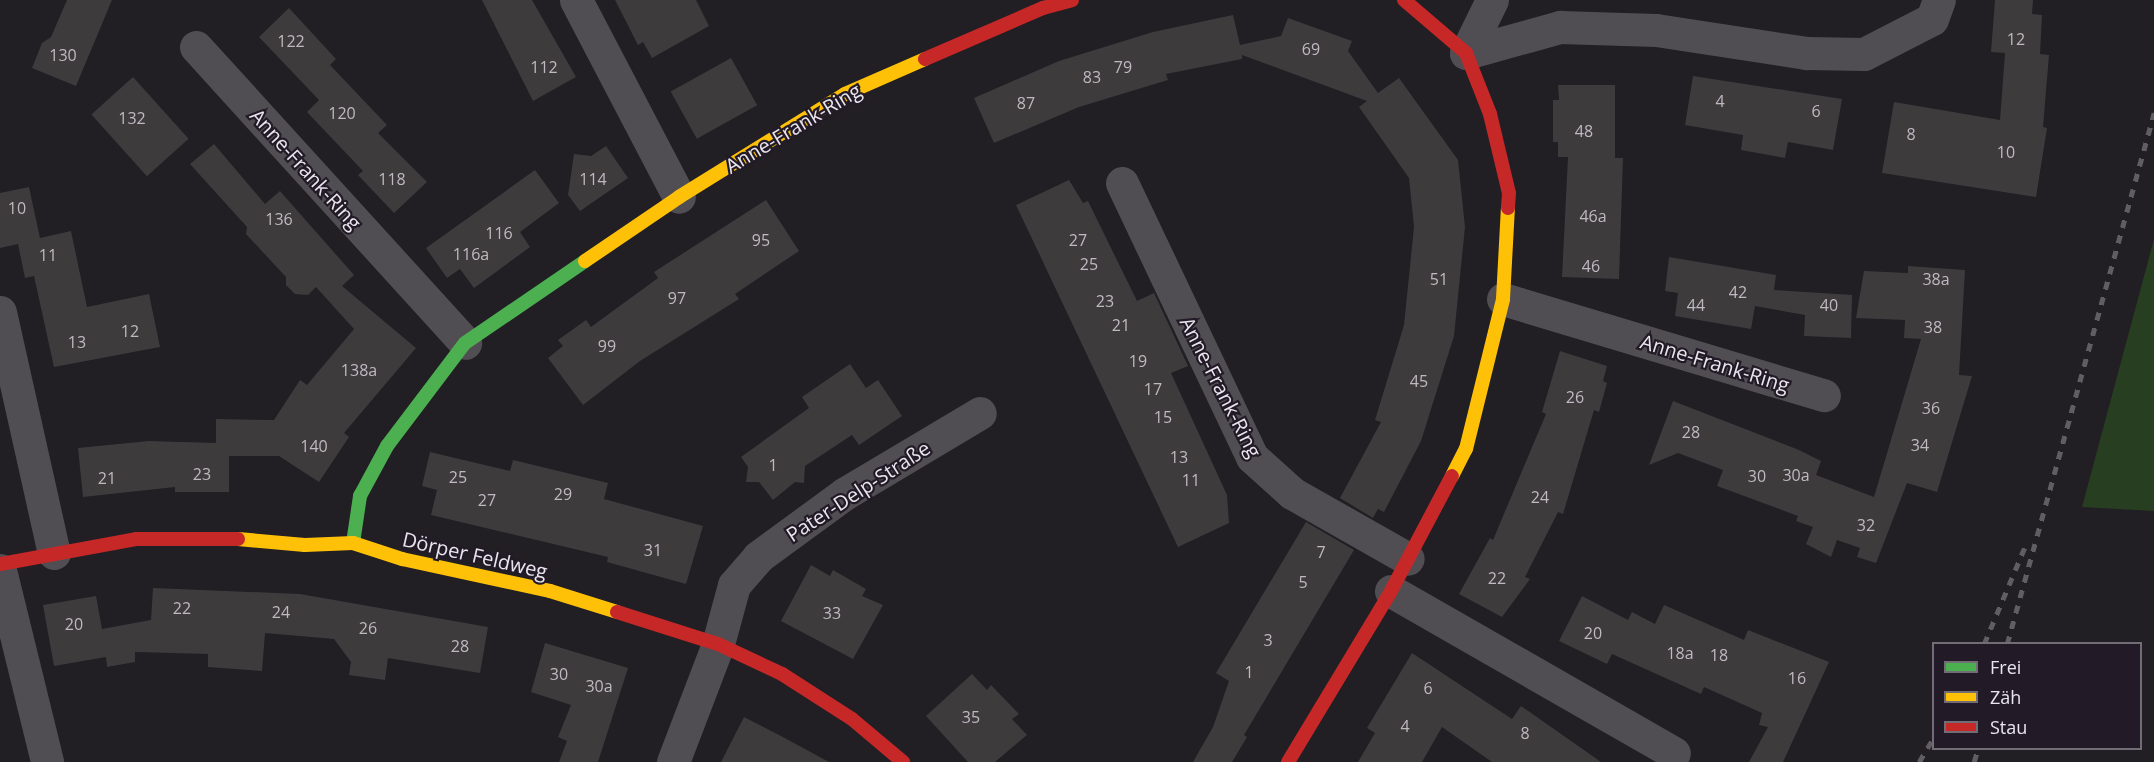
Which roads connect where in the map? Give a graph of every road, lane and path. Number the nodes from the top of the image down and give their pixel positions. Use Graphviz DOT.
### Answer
graph roads {
  1 [pos="576,0"];
  2 [pos="1404,0"];
  3 [pos="1492,0"];
  4 [pos="1939,0"];
  5 [pos="1052,2"];
  6 [pos="196,47"];
  7 [pos="1466,53"];
  8 [pos="1122,183"];
  9 [pos="679,197"];
  10 [pos="1503,299"];
  11 [pos="0,312"];
  12 [pos="465,343"];
  13 [pos="1824,395"];
  14 [pos="980,413"];
  15 [pos="353,543"];
  16 [pos="54,553"];
  17 [pos="1408,559"];
  18 [pos="0,564"];
  19 [pos="0,570"];
  20 [pos="1391,591"];
  21 [pos="718,644"];
  22 [pos="1674,753"];
  23 [pos="47,762"];
  24 [pos="673,762"];
  25 [pos="903,762"];
  26 [pos="1288,762"];
  1 -- 9 [label="street"];
  2 -- 7 [label="street"];
  3 -- 7 [label="street"];
  4 -- 7 [label="street"];
  5 -- 9 [label="street, Anne-Frank-Ring"];
  6 -- 12 [label="street, Anne-Frank-Ring"];
  7 -- 10 [label="street"];
  8 -- 17 [label="street, Anne-Frank-Ring"];
  9 -- 12 [label="street, Anne-Frank-Ring"];
  10 -- 13 [label="street, Anne-Frank-Ring"];
  10 -- 17 [label="street"];
  11 -- 16 [label="street"];
  12 -- 15 [label="street, Anne-Frank-Ring"];
  14 -- 21 [label="street, Pater-Delp-Straße"];
  15 -- 16 [label="street, Dörper Feldweg"];
  15 -- 21 [label="street, Dörper Feldweg"];
  16 -- 18 [label="street, Dörper Feldweg"];
  17 -- 20 [label="street"];
  19 -- 23 [label="street"];
  20 -- 22 [label="street"];
  20 -- 26 [label="street"];
  21 -- 24 [label="street, Pater-Delp-Straße"];
  21 -- 25 [label="street, Dörper Feldweg"];
}
